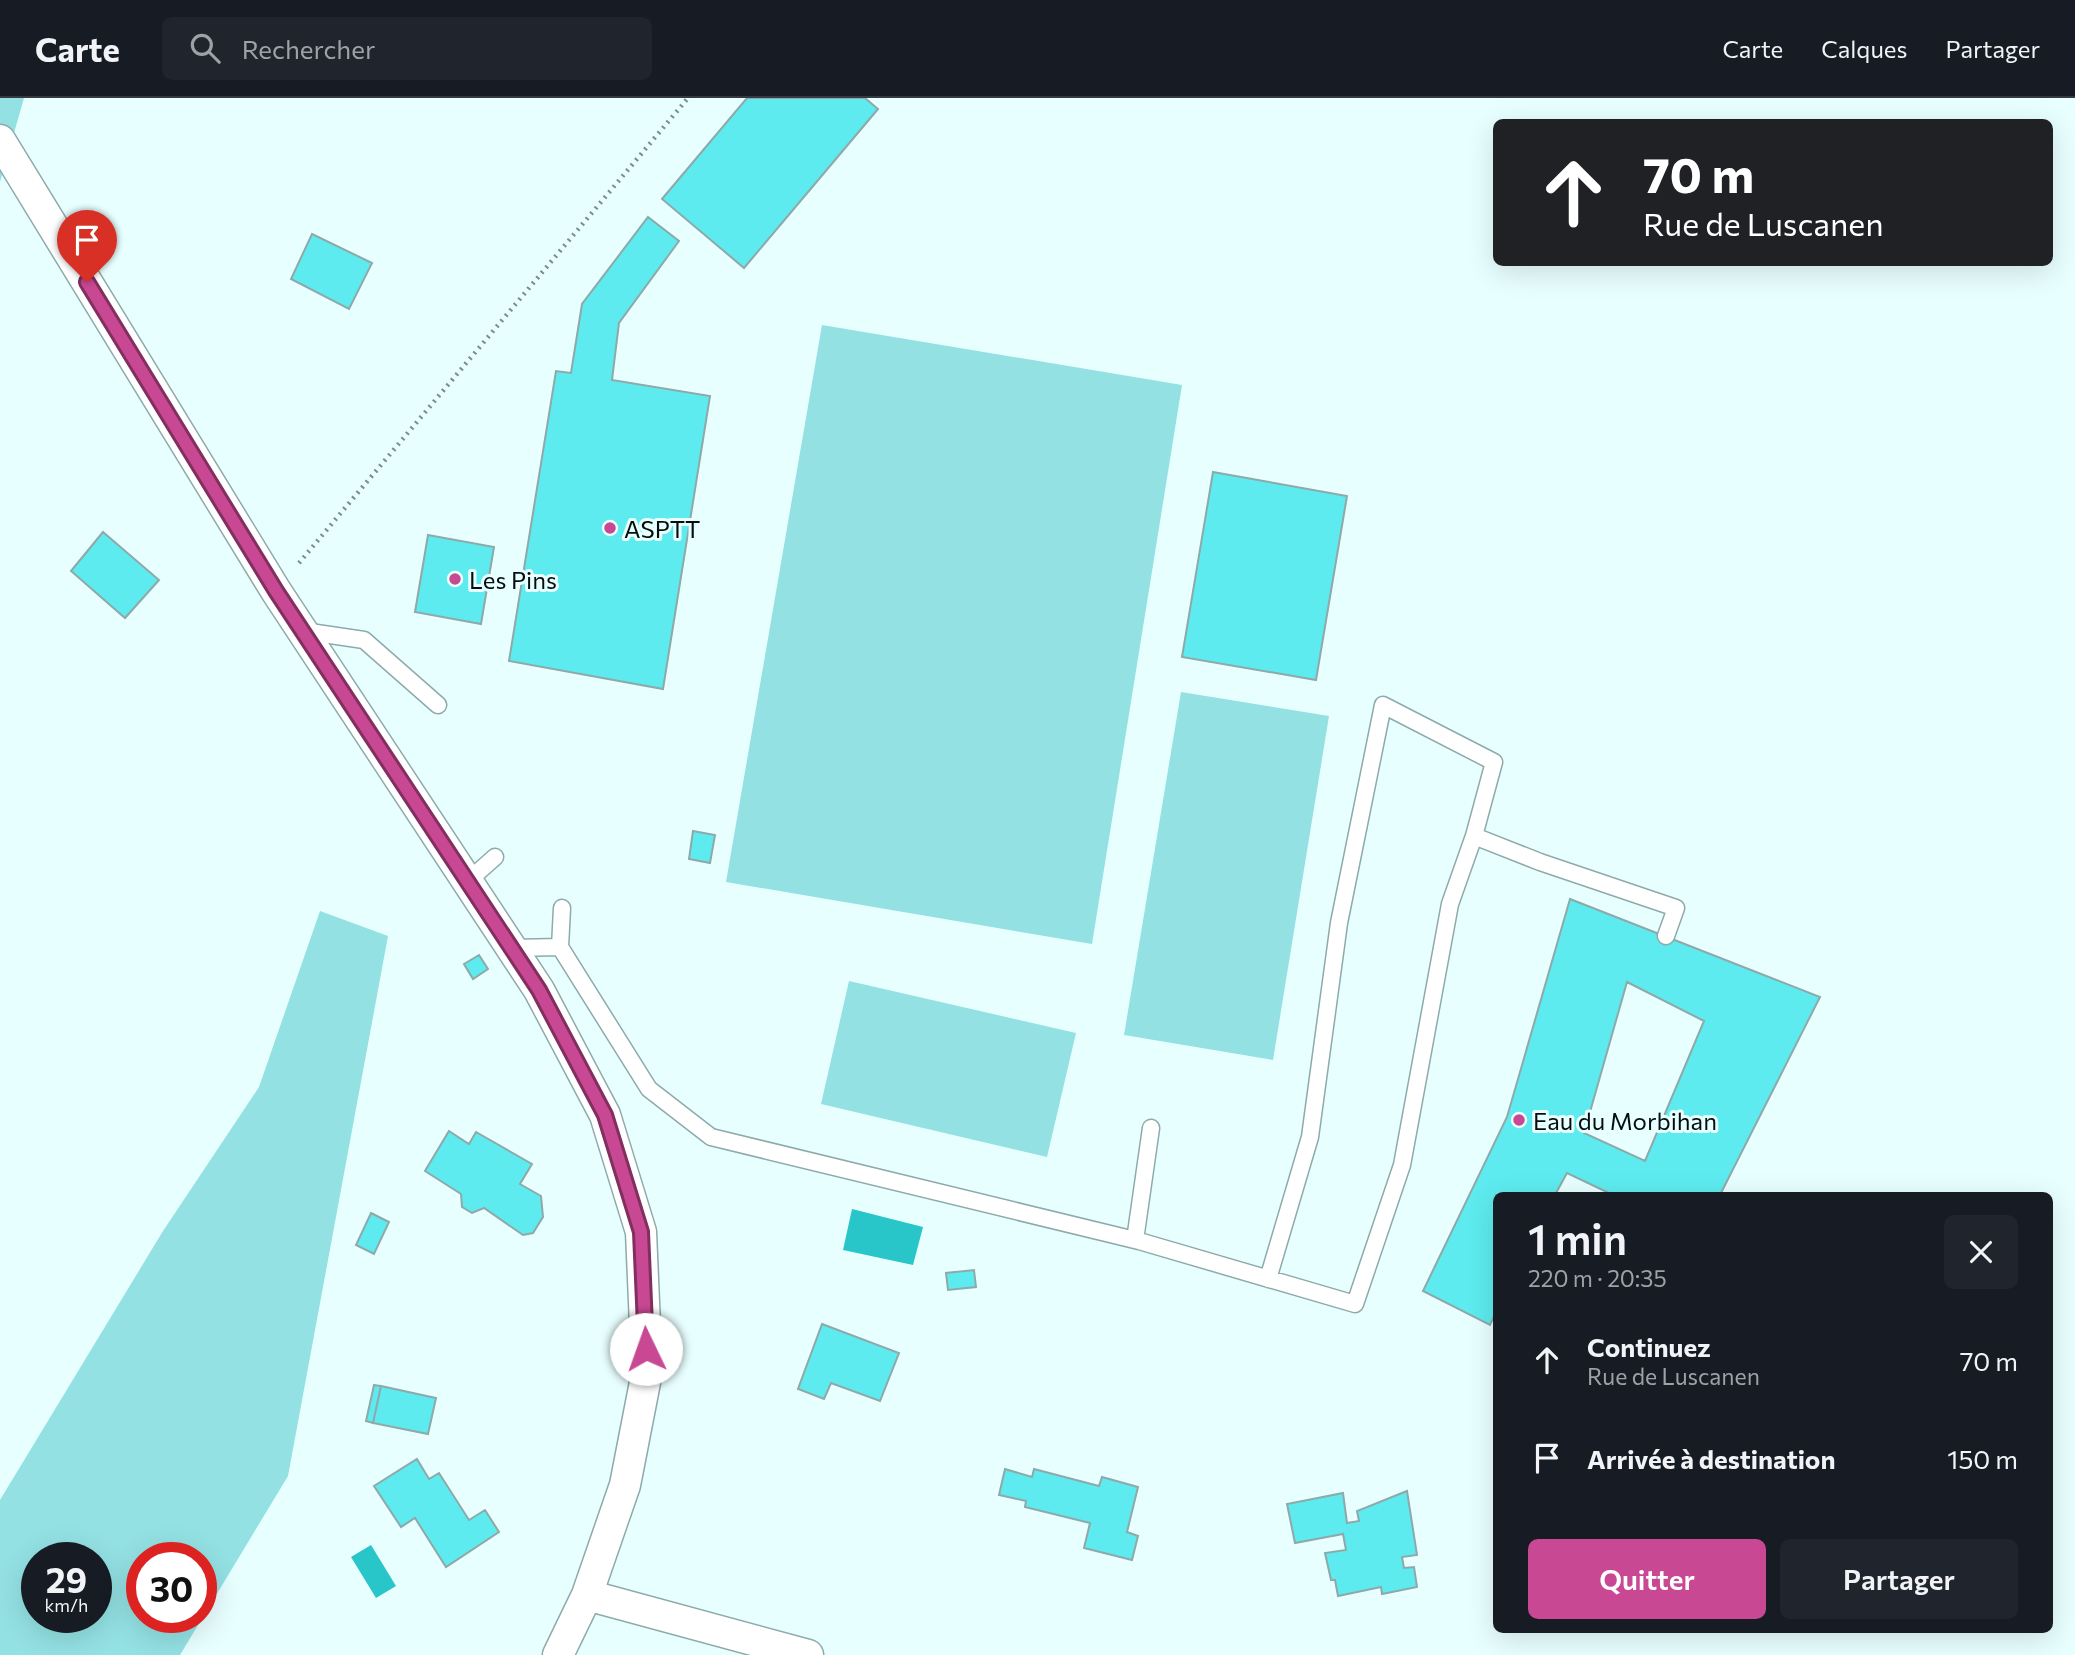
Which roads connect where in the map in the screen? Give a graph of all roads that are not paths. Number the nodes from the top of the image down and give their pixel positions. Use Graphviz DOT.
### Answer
graph roads {
  1 [pos="0,140"];
  2 [pos="303,631"];
  3 [pos="439,705"];
  4 [pos="1474,836"];
  5 [pos="495,857"];
  6 [pos="468,881"];
  7 [pos="562,908"];
  8 [pos="1666,936"];
  9 [pos="560,947"];
  10 [pos="512,948"];
  11 [pos="1151,1128"];
  12 [pos="1135,1240"];
  13 [pos="1268,1279"];
  14 [pos="587,1595"];
  15 [pos="558,1655"];
  16 [pos="808,1655"];
  1 -- 2 [label="street"];
  2 -- 3 [label="lane"];
  2 -- 6 [label="street"];
  4 -- 8 [label="lane"];
  4 -- 13 [label="lane"];
  4 -- 13 [label="lane"];
  5 -- 6 [label="lane"];
  6 -- 10 [label="street"];
  7 -- 9 [label="lane"];
  9 -- 10 [label="lane"];
  9 -- 12 [label="lane"];
  10 -- 14 [label="street"];
  11 -- 12 [label="lane"];
  12 -- 13 [label="lane"];
  14 -- 15 [label="street"];
  14 -- 16 [label="street"];
}
